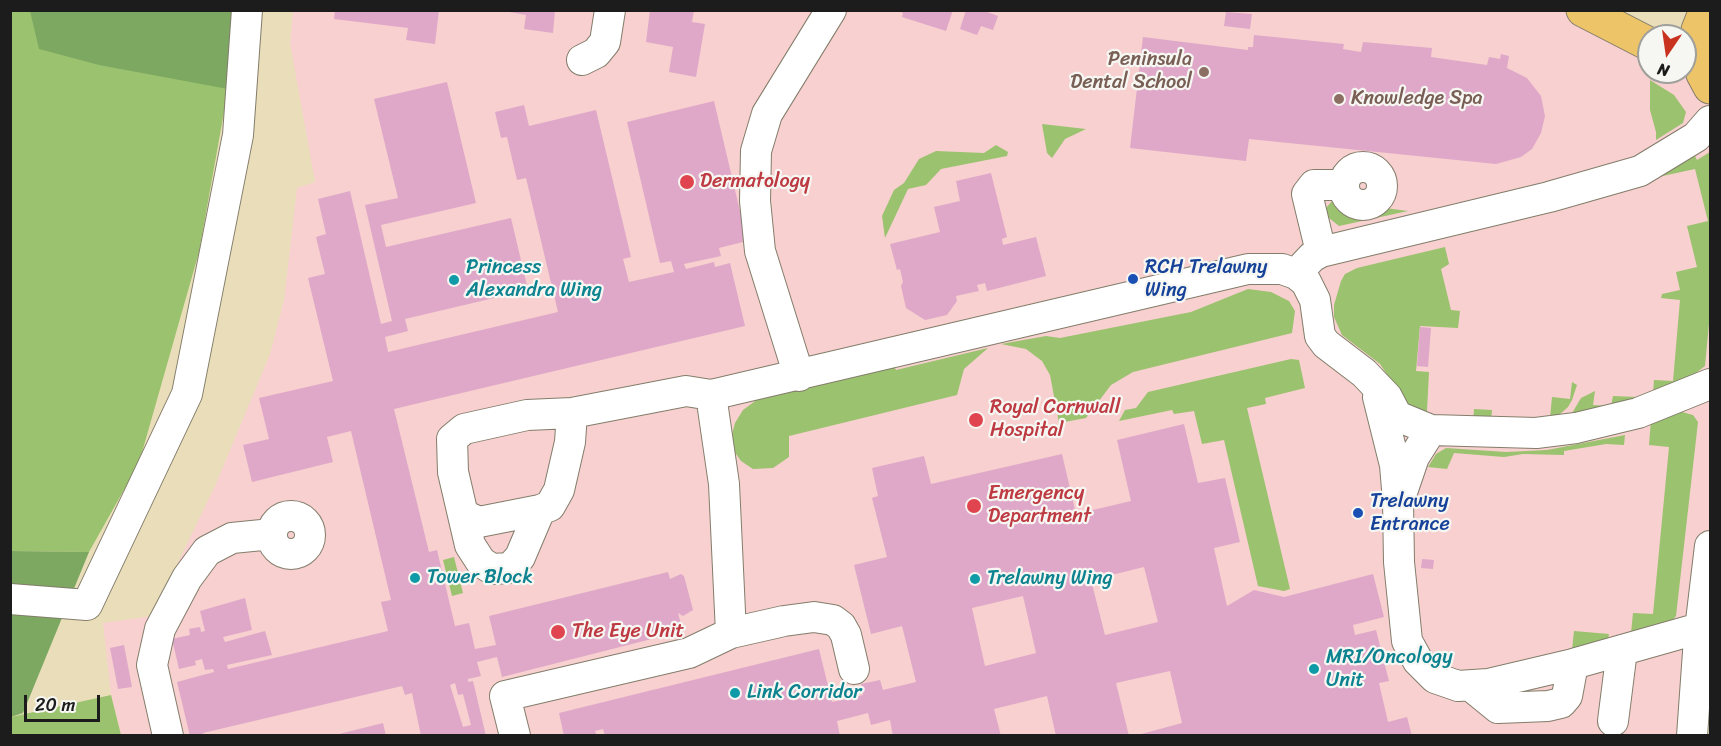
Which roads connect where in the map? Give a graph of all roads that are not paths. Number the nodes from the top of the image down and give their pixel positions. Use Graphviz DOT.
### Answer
graph roads {
  1 [pos="247,10"];
  2 [pos="610,10"];
  3 [pos="831,10"];
  4 [pos="1583,10"];
  5 [pos="1706,10"];
  6 [pos="1637,38"];
  7 [pos="582,60"];
  8 [pos="1700,75"];
  9 [pos="1710,121"];
  10 [pos="1344,185"];
  11 [pos="1321,252"];
  12 [pos="1296,274"];
  13 [pos="799,376"];
  14 [pos="1710,384"];
  15 [pos="1376,388"];
  16 [pos="711,395"];
  17 [pos="572,413"];
  18 [pos="1431,430"];
  19 [pos="1398,501"];
  20 [pos="540,510"];
  21 [pos="464,515"];
  22 [pos="272,534"];
  23 [pos="1710,557"];
  24 [pos="10,599"];
  25 [pos="1700,628"];
  26 [pos="731,633"];
  27 [pos="1622,650"];
  28 [pos="854,669"];
  29 [pos="1613,721"];
  30 [pos="168,735"];
  31 [pos="514,735"];
  32 [pos="1692,735"];
  1 -- 24 [label="street"];
  2 -- 7 [label="street"];
  3 -- 13 [label="street"];
  4 -- 6 [label="highway"];
  5 -- 8 [label="highway"];
  9 -- 11 [label="street"];
  10 -- 11 [label="street"];
  11 -- 12 [label="street"];
  12 -- 13 [label="street"];
  12 -- 15 [label="street"];
  13 -- 16 [label="street"];
  14 -- 18 [label="street"];
  15 -- 18 [label="street"];
  15 -- 19 [label="street"];
  16 -- 17 [label="street"];
  16 -- 26 [label="street"];
  17 -- 20 [label="street"];
  17 -- 21 [label="street"];
  18 -- 19 [label="street"];
  19 -- 27 [label="street"];
  20 -- 21 [label="street"];
  20 -- 21 [label="street"];
  22 -- 30 [label="street"];
  23 -- 25 [label="street"];
  25 -- 27 [label="street"];
  25 -- 32 [label="street"];
  26 -- 28 [label="street"];
  26 -- 31 [label="street"];
  27 -- 29 [label="street"];
}
